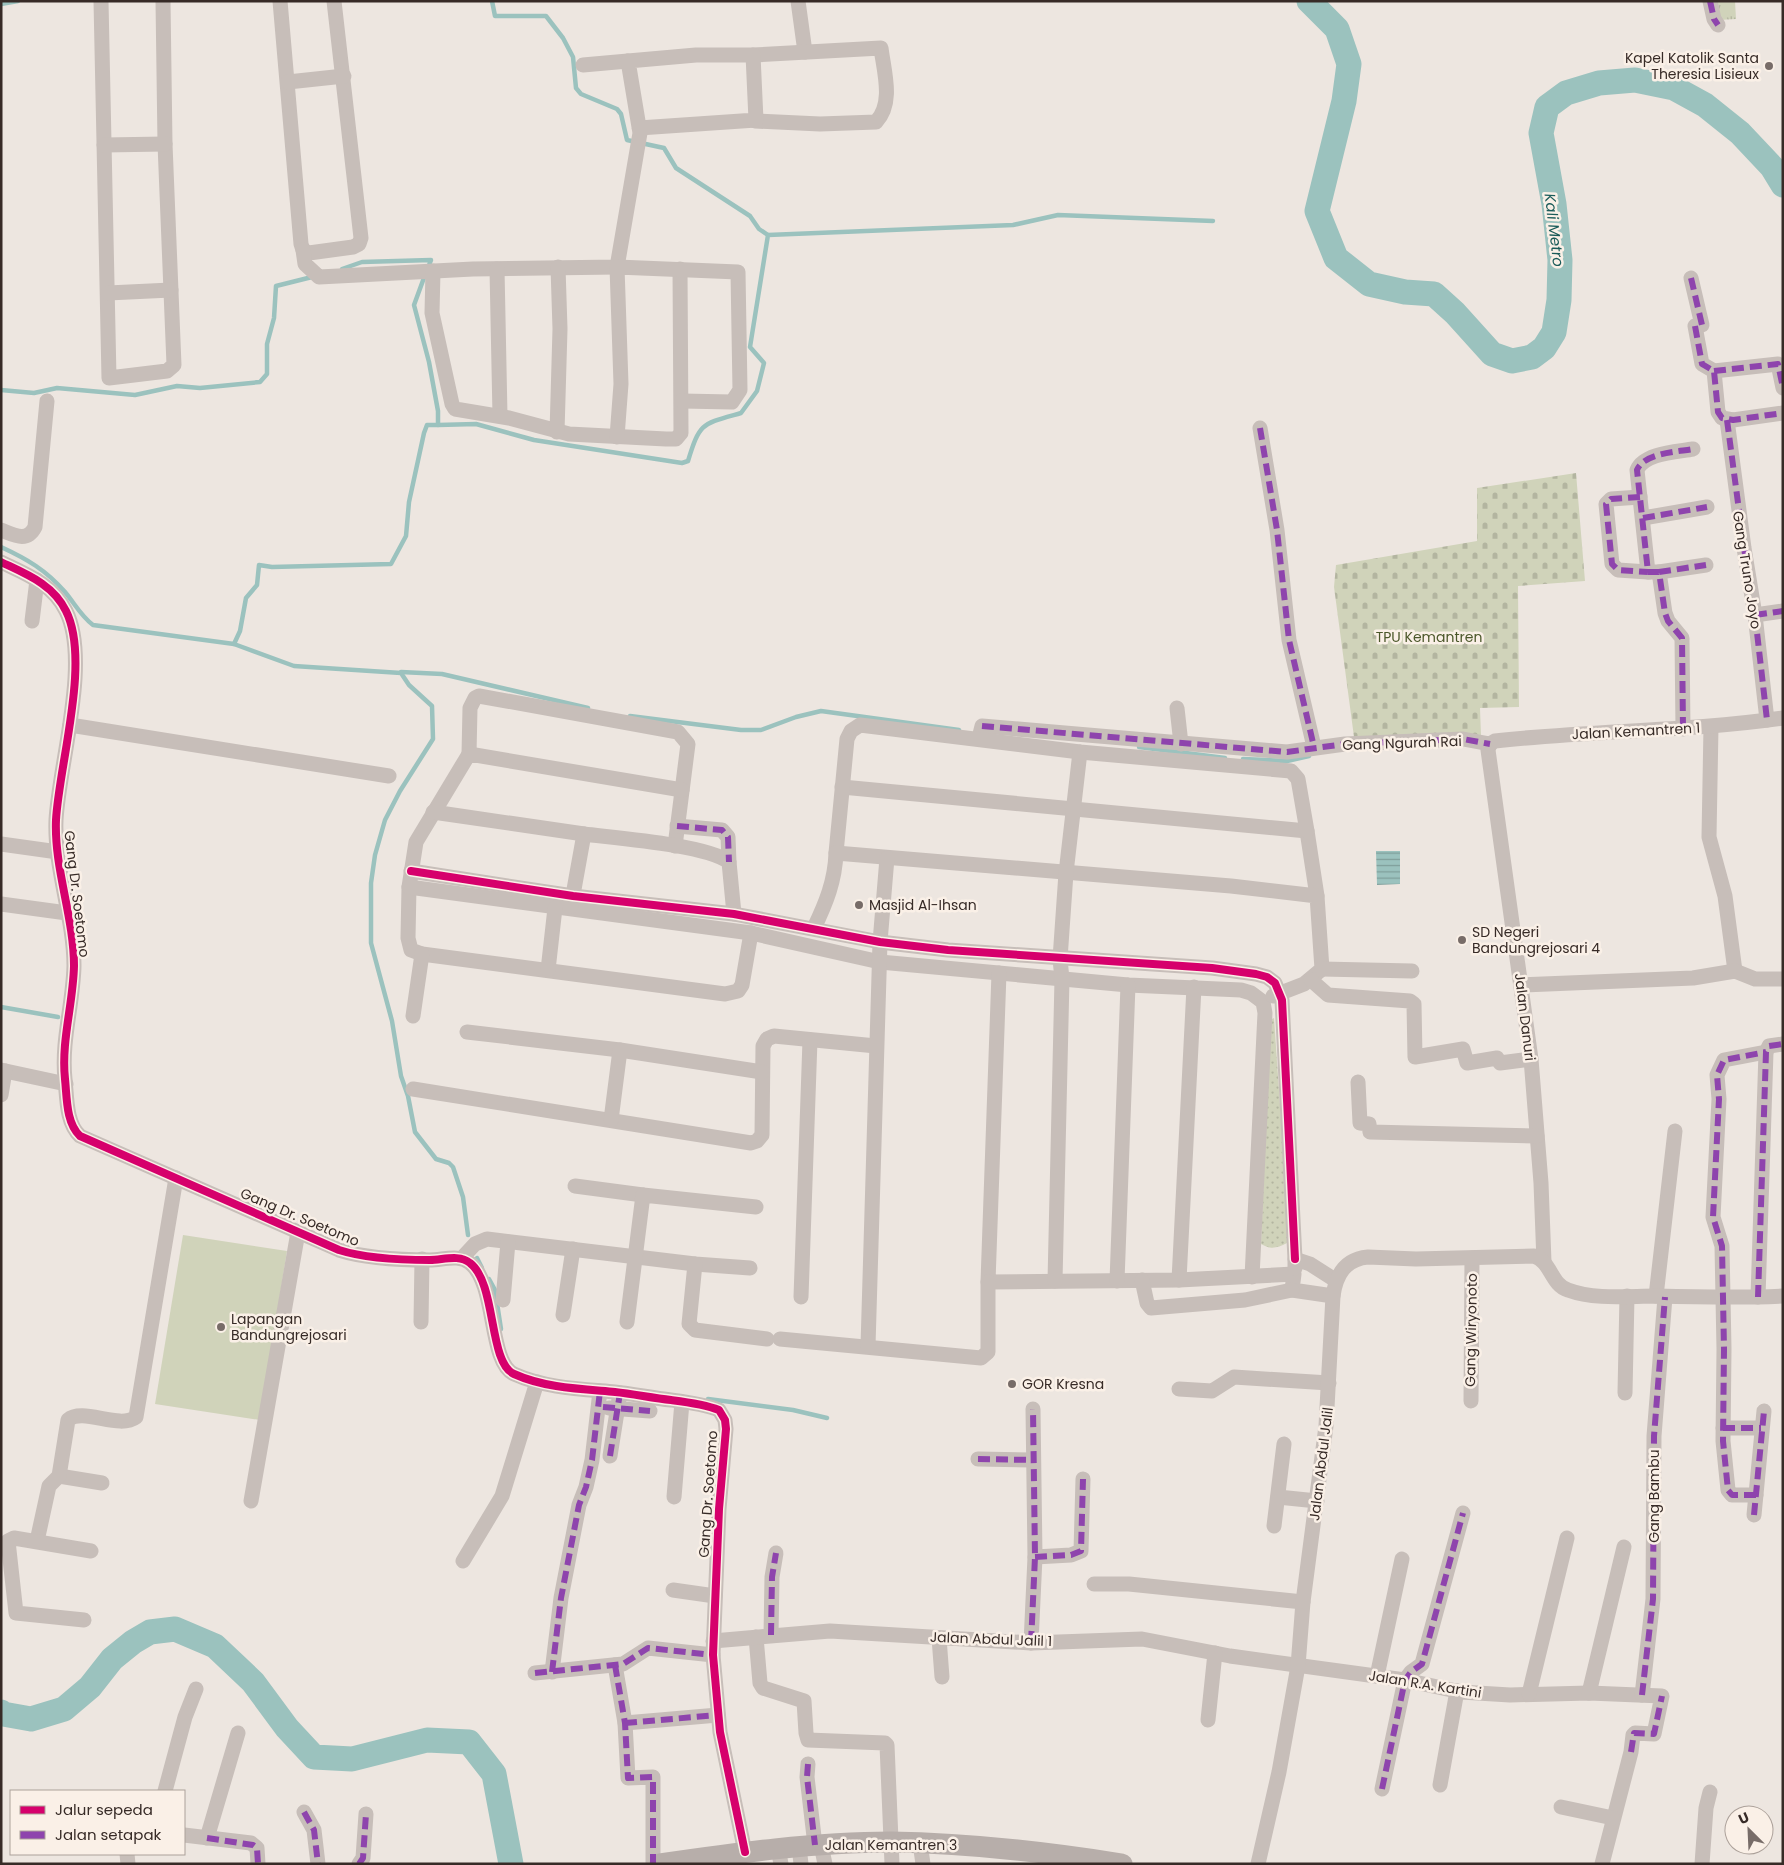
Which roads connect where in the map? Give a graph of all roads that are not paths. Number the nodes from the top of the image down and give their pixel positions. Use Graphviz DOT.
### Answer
graph roads {
  1 [pos="101,1"];
  2 [pos="163,1"];
  3 [pos="280,1"];
  4 [pos="334,1"];
  5 [pos="798,1"];
  6 [pos="1710,1"];
  7 [pos="1718,25"];
  8 [pos="805,52"];
  9 [pos="753,55"];
  10 [pos="628,61"];
  11 [pos="583,65"];
  12 [pos="344,76"];
  13 [pos="288,82"];
  14 [pos="755,121"];
  15 [pos="639,128"];
  16 [pos="165,144"];
  17 [pos="104,145"];
  18 [pos="303,250"];
  19 [pos="558,267"];
  20 [pos="617,267"];
  21 [pos="497,269"];
  22 [pos="680,269"];
  23 [pos="433,271"];
  24 [pos="1691,278"];
  25 [pos="172,290"];
  26 [pos="108,292"];
  27 [pos="1714,371"];
  28 [pos="1783,388"];
  29 [pos="48,401"];
  30 [pos="682,401"];
  31 [pos="1783,413"];
  32 [pos="500,416"];
  33 [pos="1727,420"];
  34 [pos="1260,428"];
  35 [pos="557,432"];
  36 [pos="617,437"];
  37 [pos="1693,449"];
  38 [pos="1640,497"];
  39 [pos="1707,507"];
  40 [pos="1643,518"];
  41 [pos="1,530"];
  42 [pos="1,562"];
  43 [pos="1706,565"];
  44 [pos="1654,572"];
  45 [pos="37,580"];
  46 [pos="1783,611"];
  47 [pos="1755,615"];
  48 [pos="32,620"];
  49 [pos="1177,708"];
  50 [pos="1783,718"];
  51 [pos="1767,720"];
  52 [pos="70,725"];
  53 [pos="1711,727"];
  54 [pos="1683,729"];
  55 [pos="980,735"];
  56 [pos="1181,744"];
  57 [pos="1490,744"];
  58 [pos="1314,747"];
  59 [pos="1080,752"];
  60 [pos="469,754"];
  61 [pos="389,776"];
  62 [pos="842,787"];
  63 [pos="682,790"];
  64 [pos="1074,809"];
  65 [pos="433,812"];
  66 [pos="677,826"];
  67 [pos="1307,831"];
  68 [pos="584,834"];
  69 [pos="1,844"];
  70 [pos="675,846"];
  71 [pos="58,852"];
  72 [pos="836,853"];
  73 [pos="888,858"];
  74 [pos="729,862"];
  75 [pos="411,871"];
  76 [pos="1066,873"];
  77 [pos="409,887"];
  78 [pos="1317,896"];
  79 [pos="572,903"];
  80 [pos="1,904"];
  81 [pos="555,908"];
  82 [pos="67,913"];
  83 [pos="734,914"];
  84 [pos="814,928"];
  85 [pos="762,930"];
  86 [pos="880,942"];
  87 [pos="948,950"];
  88 [pos="422,954"];
  89 [pos="1060,959"];
  90 [pos="880,962"];
  91 [pos="946,967"];
  92 [pos="1322,968"];
  93 [pos="548,970"];
  94 [pos="1412,971"];
  95 [pos="1735,971"];
  96 [pos="999,973"];
  97 [pos="1783,978"];
  98 [pos="1062,979"];
  99 [pos="1311,980"];
  100 [pos="1128,985"];
  101 [pos="1521,985"];
  102 [pos="1194,987"];
  103 [pos="1280,992"];
  104 [pos="1263,1002"];
  105 [pos="413,1016"];
  106 [pos="467,1032"];
  107 [pos="810,1040"];
  108 [pos="1783,1044"];
  109 [pos="876,1046"];
  110 [pos="620,1050"];
  111 [pos="1766,1052"];
  112 [pos="1531,1059"];
  113 [pos="3,1070"];
  114 [pos="762,1072"];
  115 [pos="1358,1082"];
  116 [pos="66,1084"];
  117 [pos="413,1089"];
  118 [pos="1,1095"];
  119 [pos="611,1120"];
  120 [pos="1675,1131"];
  121 [pos="1537,1136"];
  122 [pos="176,1178"];
  123 [pos="575,1186"];
  124 [pos="643,1194"];
  125 [pos="756,1207"];
  126 [pos="298,1232"];
  127 [pos="508,1242"];
  128 [pos="573,1249"];
  129 [pos="635,1256"];
  130 [pos="462,1258"];
  131 [pos="1295,1258"];
  132 [pos="1472,1258"];
  133 [pos="422,1259"];
  134 [pos="1544,1262"];
  135 [pos="695,1264"];
  136 [pos="750,1268"];
  137 [pos="1294,1274"];
  138 [pos="1252,1277"];
  139 [pos="1142,1280"];
  140 [pos="1179,1280"];
  141 [pos="1336,1280"];
  142 [pos="1056,1281"];
  143 [pos="1117,1281"];
  144 [pos="988,1282"];
  145 [pos="1292,1290"];
  146 [pos="1333,1296"];
  147 [pos="1627,1296"];
  148 [pos="1661,1296"];
  149 [pos="1783,1296"];
  150 [pos="801,1297"];
  151 [pos="1758,1297"];
  152 [pos="1722,1298"];
  153 [pos="503,1300"];
  154 [pos="563,1315"];
  155 [pos="421,1322"];
  156 [pos="628,1322"];
  157 [pos="868,1346"];
  158 [pos="537,1382"];
  159 [pos="1329,1383"];
  160 [pos="1179,1389"];
  161 [pos="600,1391"];
  162 [pos="620,1393"];
  163 [pos="1625,1393"];
  164 [pos="1470,1401"];
  165 [pos="682,1402"];
  166 [pos="610,1408"];
  167 [pos="1033,1409"];
  168 [pos="650,1411"];
  169 [pos="1764,1411"];
  170 [pos="1723,1428"];
  171 [pos="1761,1428"];
  172 [pos="1284,1444"];
  173 [pos="610,1456"];
  174 [pos="978,1459"];
  175 [pos="1033,1460"];
  176 [pos="59,1476"];
  177 [pos="1083,1479"];
  178 [pos="102,1483"];
  179 [pos="1756,1494"];
  180 [pos="674,1497"];
  181 [pos="1278,1497"];
  182 [pos="251,1501"];
  183 [pos="1317,1501"];
  184 [pos="1463,1513"];
  185 [pos="1754,1514"];
  186 [pos="1274,1526"];
  187 [pos="1567,1538"];
  188 [pos="37,1541"];
  189 [pos="1624,1547"];
  190 [pos="91,1550"];
  191 [pos="776,1553"];
  192 [pos="1035,1557"];
  193 [pos="1402,1559"];
  194 [pos="463,1561"];
  195 [pos="1094,1584"];
  196 [pos="673,1590"];
  197 [pos="715,1596"];
  198 [pos="1303,1602"];
  199 [pos="84,1620"];
  200 [pos="763,1636"];
  201 [pos="939,1638"];
  202 [pos="1031,1644"];
  203 [pos="713,1648"];
  204 [pos="1215,1653"];
  205 [pos="615,1665"];
  206 [pos="1298,1666"];
  207 [pos="552,1672"];
  208 [pos="535,1673"];
  209 [pos="1377,1676"];
  210 [pos="942,1677"];
  211 [pos="1405,1680"];
  212 [pos="196,1689"];
  213 [pos="1457,1691"];
  214 [pos="1588,1693"];
  215 [pos="1529,1694"];
  216 [pos="1642,1695"];
  217 [pos="718,1715"];
  218 [pos="1208,1720"];
  219 [pos="625,1722"];
  220 [pos="238,1732"];
  221 [pos="808,1764"];
  222 [pos="1440,1785"];
  223 [pos="1382,1789"];
  224 [pos="165,1790"];
  225 [pos="1710,1792"];
  226 [pos="1561,1808"];
  227 [pos="304,1812"];
  228 [pos="366,1814"];
  229 [pos="1613,1818"];
  230 [pos="185,1835"];
  231 [pos="207,1838"];
  232 [pos="892,1842"];
  233 [pos="744,1852"];
  234 [pos="803,1854"];
  235 [pos="922,1854"];
  236 [pos="1040,1858"];
  237 [pos="258,1864"];
  238 [pos="318,1864"];
  239 [pos="359,1864"];
  240 [pos="653,1864"];
  241 [pos="660,1864"];
  242 [pos="892,1864"];
  243 [pos="1122,1864"];
  244 [pos="1258,1864"];
  245 [pos="1602,1864"];
  246 [pos="1702,1864"];
  1 -- 17 [label="street"];
  2 -- 16 [label="street"];
  3 -- 13 [label="street"];
  4 -- 12 [label="street"];
  5 -- 8 [label="street"];
  6 -- 7 [label="street"];
  8 -- 9 [label="street"];
  8 -- 14 [label="street"];
  9 -- 10 [label="street"];
  9 -- 14 [label="street"];
  10 -- 11 [label="street"];
  10 -- 15 [label="street"];
  12 -- 13 [label="street"];
  12 -- 18 [label="street"];
  13 -- 18 [label="street"];
  14 -- 15 [label="street"];
  15 -- 20 [label="street"];
  16 -- 17 [label="street"];
  16 -- 25 [label="street"];
  17 -- 26 [label="street"];
  18 -- 23 [label="street"];
  19 -- 20 [label="street"];
  19 -- 21 [label="street"];
  19 -- 35 [label="street"];
  20 -- 22 [label="street"];
  20 -- 36 [label="street"];
  21 -- 23 [label="street"];
  21 -- 32 [label="street"];
  22 -- 30 [label="street"];
  22 -- 30 [label="street"];
  23 -- 32 [label="street"];
  24 -- 27 [label="street"];
  25 -- 26 [label="street"];
  25 -- 26 [label="street"];
  27 -- 28 [label="street"];
  27 -- 33 [label="street, Gang Truno Joyo"];
  29 -- 41 [label="street"];
  30 -- 36 [label="street"];
  31 -- 33 [label="street"];
  32 -- 35 [label="street"];
  33 -- 47 [label="street, Gang Truno Joyo"];
  34 -- 58 [label="street"];
  35 -- 36 [label="street"];
  37 -- 38 [label="street"];
  38 -- 40 [label="street"];
  38 -- 44 [label="street"];
  39 -- 40 [label="street"];
  40 -- 44 [label="street"];
  42 -- 45 [label="street, Gang Dr. Soetomo"];
  43 -- 44 [label="street"];
  44 -- 54 [label="street"];
  45 -- 48 [label="street"];
  45 -- 52 [label="street, Gang Dr. Soetomo"];
  46 -- 47 [label="street"];
  47 -- 51 [label="street, Gang Truno Joyo"];
  49 -- 56 [label="street"];
  50 -- 51 [label="street, Jalan Kemantren 1"];
  51 -- 53 [label="street, Jalan Kemantren 1"];
  52 -- 61 [label="street"];
  52 -- 71 [label="street, Gang Dr. Soetomo"];
  53 -- 54 [label="street, Jalan Kemantren 1"];
  53 -- 95 [label="street"];
  54 -- 57 [label="street, Jalan Kemantren 1"];
  55 -- 56 [label="street, Gang Ngurah Rai"];
  55 -- 59 [label="street"];
  55 -- 62 [label="street"];
  56 -- 58 [label="street, Gang Ngurah Rai"];
  57 -- 58 [label="street, Gang Ngurah Rai"];
  57 -- 101 [label="street, Jalan Danuri"];
  59 -- 64 [label="street"];
  59 -- 67 [label="street"];
  60 -- 63 [label="street"];
  60 -- 63 [label="street"];
  60 -- 65 [label="street"];
  62 -- 64 [label="street"];
  62 -- 72 [label="street"];
  63 -- 66 [label="street"];
  64 -- 67 [label="street"];
  64 -- 76 [label="street"];
  65 -- 68 [label="street"];
  65 -- 75 [label="street"];
  66 -- 70 [label="street"];
  66 -- 74 [label="street"];
  67 -- 78 [label="street"];
  68 -- 70 [label="street"];
  68 -- 79 [label="street"];
  69 -- 71 [label="street"];
  70 -- 74 [label="street"];
  71 -- 82 [label="street, Gang Dr. Soetomo"];
  72 -- 73 [label="street"];
  72 -- 84 [label="street"];
  73 -- 76 [label="street"];
  73 -- 86 [label="street"];
  74 -- 83 [label="street"];
  75 -- 77 [label="street"];
  75 -- 79 [label="street"];
  76 -- 78 [label="street"];
  76 -- 89 [label="street"];
  77 -- 81 [label="street"];
  77 -- 88 [label="street"];
  78 -- 92 [label="street"];
  79 -- 81 [label="street"];
  79 -- 83 [label="street"];
  79 -- 85 [label="street"];
  80 -- 82 [label="street"];
  81 -- 93 [label="street"];
  82 -- 116 [label="street, Gang Dr. Soetomo"];
  83 -- 85 [label="street"];
  84 -- 85 [label="street"];
  84 -- 86 [label="street"];
  85 -- 90 [label="street"];
  85 -- 93 [label="street"];
  86 -- 87 [label="street"];
  86 -- 90 [label="street"];
  87 -- 89 [label="street"];
  87 -- 91 [label="street"];
  88 -- 93 [label="street"];
  88 -- 105 [label="street"];
  89 -- 98 [label="street"];
  89 -- 103 [label="street"];
  90 -- 91 [label="street"];
  90 -- 109 [label="street"];
  91 -- 96 [label="street"];
  92 -- 94 [label="street"];
  92 -- 99 [label="street"];
  95 -- 97 [label="street"];
  95 -- 101 [label="street"];
  96 -- 98 [label="street"];
  96 -- 144 [label="street"];
  98 -- 100 [label="street"];
  98 -- 142 [label="street"];
  99 -- 103 [label="street"];
  99 -- 112 [label="street"];
  100 -- 102 [label="street"];
  100 -- 143 [label="street"];
  101 -- 112 [label="street, Jalan Danuri"];
  102 -- 104 [label="street"];
  102 -- 140 [label="street"];
  103 -- 104 [label="street"];
  103 -- 131 [label="street"];
  104 -- 138 [label="street"];
  106 -- 110 [label="street"];
  107 -- 109 [label="street"];
  107 -- 114 [label="street"];
  107 -- 150 [label="street"];
  108 -- 111 [label="street"];
  109 -- 157 [label="street"];
  110 -- 114 [label="street"];
  110 -- 119 [label="street"];
  111 -- 151 [label="street"];
  111 -- 152 [label="street"];
  112 -- 121 [label="street, Jalan Danuri"];
  113 -- 116 [label="street"];
  113 -- 118 [label="street"];
  114 -- 119 [label="street"];
  115 -- 121 [label="street"];
  116 -- 122 [label="street, Gang Dr. Soetomo"];
  117 -- 119 [label="street"];
  120 -- 148 [label="street, Gang Bambu"];
  121 -- 134 [label="street, Jalan Danuri"];
  122 -- 126 [label="street, Gang Dr. Soetomo"];
  122 -- 176 [label="street"];
  123 -- 124 [label="street"];
  124 -- 125 [label="street"];
  124 -- 129 [label="street"];
  126 -- 133 [label="street, Gang Dr. Soetomo"];
  126 -- 182 [label="street"];
  127 -- 128 [label="street"];
  127 -- 130 [label="street"];
  127 -- 153 [label="street"];
  128 -- 129 [label="street"];
  128 -- 154 [label="street"];
  129 -- 135 [label="street"];
  129 -- 156 [label="street"];
  130 -- 133 [label="street, Gang Dr. Soetomo"];
  130 -- 158 [label="street, Gang Dr. Soetomo"];
  131 -- 137 [label="street"];
  131 -- 141 [label="street"];
  132 -- 134 [label="street, Jalan Abdul Jalil"];
  132 -- 141 [label="street, Jalan Abdul Jalil"];
  132 -- 164 [label="street, Gang Wiryonoto"];
  133 -- 155 [label="street"];
  134 -- 147 [label="street"];
  135 -- 136 [label="street"];
  135 -- 157 [label="street"];
  137 -- 138 [label="street"];
  137 -- 145 [label="street"];
  138 -- 140 [label="street"];
  139 -- 140 [label="street"];
  139 -- 143 [label="street"];
  139 -- 145 [label="street"];
  141 -- 146 [label="street, Jalan Abdul Jalil"];
  142 -- 143 [label="street"];
  142 -- 144 [label="street"];
  144 -- 157 [label="street"];
  145 -- 146 [label="street"];
  146 -- 159 [label="street, Jalan Abdul Jalil"];
  147 -- 148 [label="street"];
  147 -- 163 [label="street"];
  148 -- 152 [label="street"];
  148 -- 216 [label="street, Gang Bambu"];
  149 -- 151 [label="street"];
  151 -- 152 [label="street"];
  152 -- 170 [label="street"];
  158 -- 161 [label="street, Gang Dr. Soetomo"];
  158 -- 194 [label="street"];
  159 -- 160 [label="street"];
  159 -- 183 [label="street, Jalan Abdul Jalil"];
  161 -- 162 [label="street, Gang Dr. Soetomo"];
  161 -- 207 [label="street"];
  162 -- 165 [label="street, Gang Dr. Soetomo"];
  162 -- 166 [label="street"];
  165 -- 180 [label="street"];
  165 -- 197 [label="street, Gang Dr. Soetomo"];
  166 -- 168 [label="street"];
  166 -- 173 [label="street"];
  167 -- 175 [label="street"];
  169 -- 171 [label="street"];
  170 -- 171 [label="street"];
  170 -- 179 [label="street"];
  171 -- 179 [label="street"];
  172 -- 181 [label="street"];
  174 -- 175 [label="street"];
  175 -- 192 [label="street"];
  176 -- 178 [label="street"];
  176 -- 188 [label="street"];
  177 -- 192 [label="street"];
  179 -- 185 [label="street"];
  181 -- 183 [label="street"];
  181 -- 186 [label="street"];
  183 -- 198 [label="street, Jalan Abdul Jalil"];
  184 -- 211 [label="street"];
  187 -- 215 [label="street"];
  188 -- 190 [label="street"];
  188 -- 199 [label="street"];
  189 -- 214 [label="street"];
  191 -- 200 [label="street"];
  192 -- 202 [label="street"];
  193 -- 209 [label="street"];
  195 -- 198 [label="street"];
  196 -- 197 [label="street"];
  197 -- 203 [label="street, Gang Dr. Soetomo"];
  198 -- 206 [label="street, Jalan Abdul Jalil"];
  200 -- 201 [label="street, Jalan Abdul Jalil 1"];
  200 -- 203 [label="street, Jalan Abdul Jalil 1"];
  200 -- 232 [label="street"];
  201 -- 202 [label="street, Jalan Abdul Jalil 1"];
  201 -- 210 [label="street"];
  202 -- 204 [label="street, Jalan Abdul Jalil 1"];
  203 -- 205 [label="street, Jalan Abdul Jalil 1"];
  203 -- 217 [label="street, Gang Dr. Soetomo"];
  204 -- 206 [label="street, Jalan Abdul Jalil 1"];
  204 -- 218 [label="street"];
  205 -- 207 [label="street, Jalan Abdul Jalil 1"];
  205 -- 219 [label="street"];
  206 -- 209 [label="street, Jalan R.A. Kartini"];
  206 -- 244 [label="street, Jalan Abdul Jalil"];
  207 -- 208 [label="street, Jalan Abdul Jalil 1"];
  209 -- 211 [label="street, Jalan R.A. Kartini"];
  211 -- 213 [label="street, Jalan R.A. Kartini"];
  211 -- 223 [label="street"];
  212 -- 224 [label="street"];
  213 -- 215 [label="street, Jalan R.A. Kartini"];
  213 -- 222 [label="street"];
  214 -- 215 [label="street, Jalan R.A. Kartini"];
  214 -- 216 [label="street, Jalan R.A. Kartini"];
  216 -- 229 [label="street, Jalan R.A. Kartini"];
  217 -- 219 [label="street"];
  217 -- 233 [label="street, Gang Dr. Soetomo"];
  219 -- 240 [label="street"];
  220 -- 231 [label="street"];
  221 -- 234 [label="street"];
  225 -- 246 [label="street"];
  226 -- 229 [label="street"];
  227 -- 238 [label="street"];
  228 -- 239 [label="street"];
  229 -- 245 [label="street"];
  230 -- 231 [label="street"];
  231 -- 237 [label="street"];
  232 -- 234 [label="street, Jalan Kemantren 3"];
  232 -- 235 [label="street, Jalan Kemantren 3"];
  232 -- 242 [label="street"];
  233 -- 234 [label="street, Jalan Kemantren 3"];
  233 -- 241 [label="street, Jalan Kemantren 3"];
  235 -- 236 [label="street, Jalan Kemantren 3"];
  236 -- 243 [label="street, Jalan Kemantren 3"];
}
